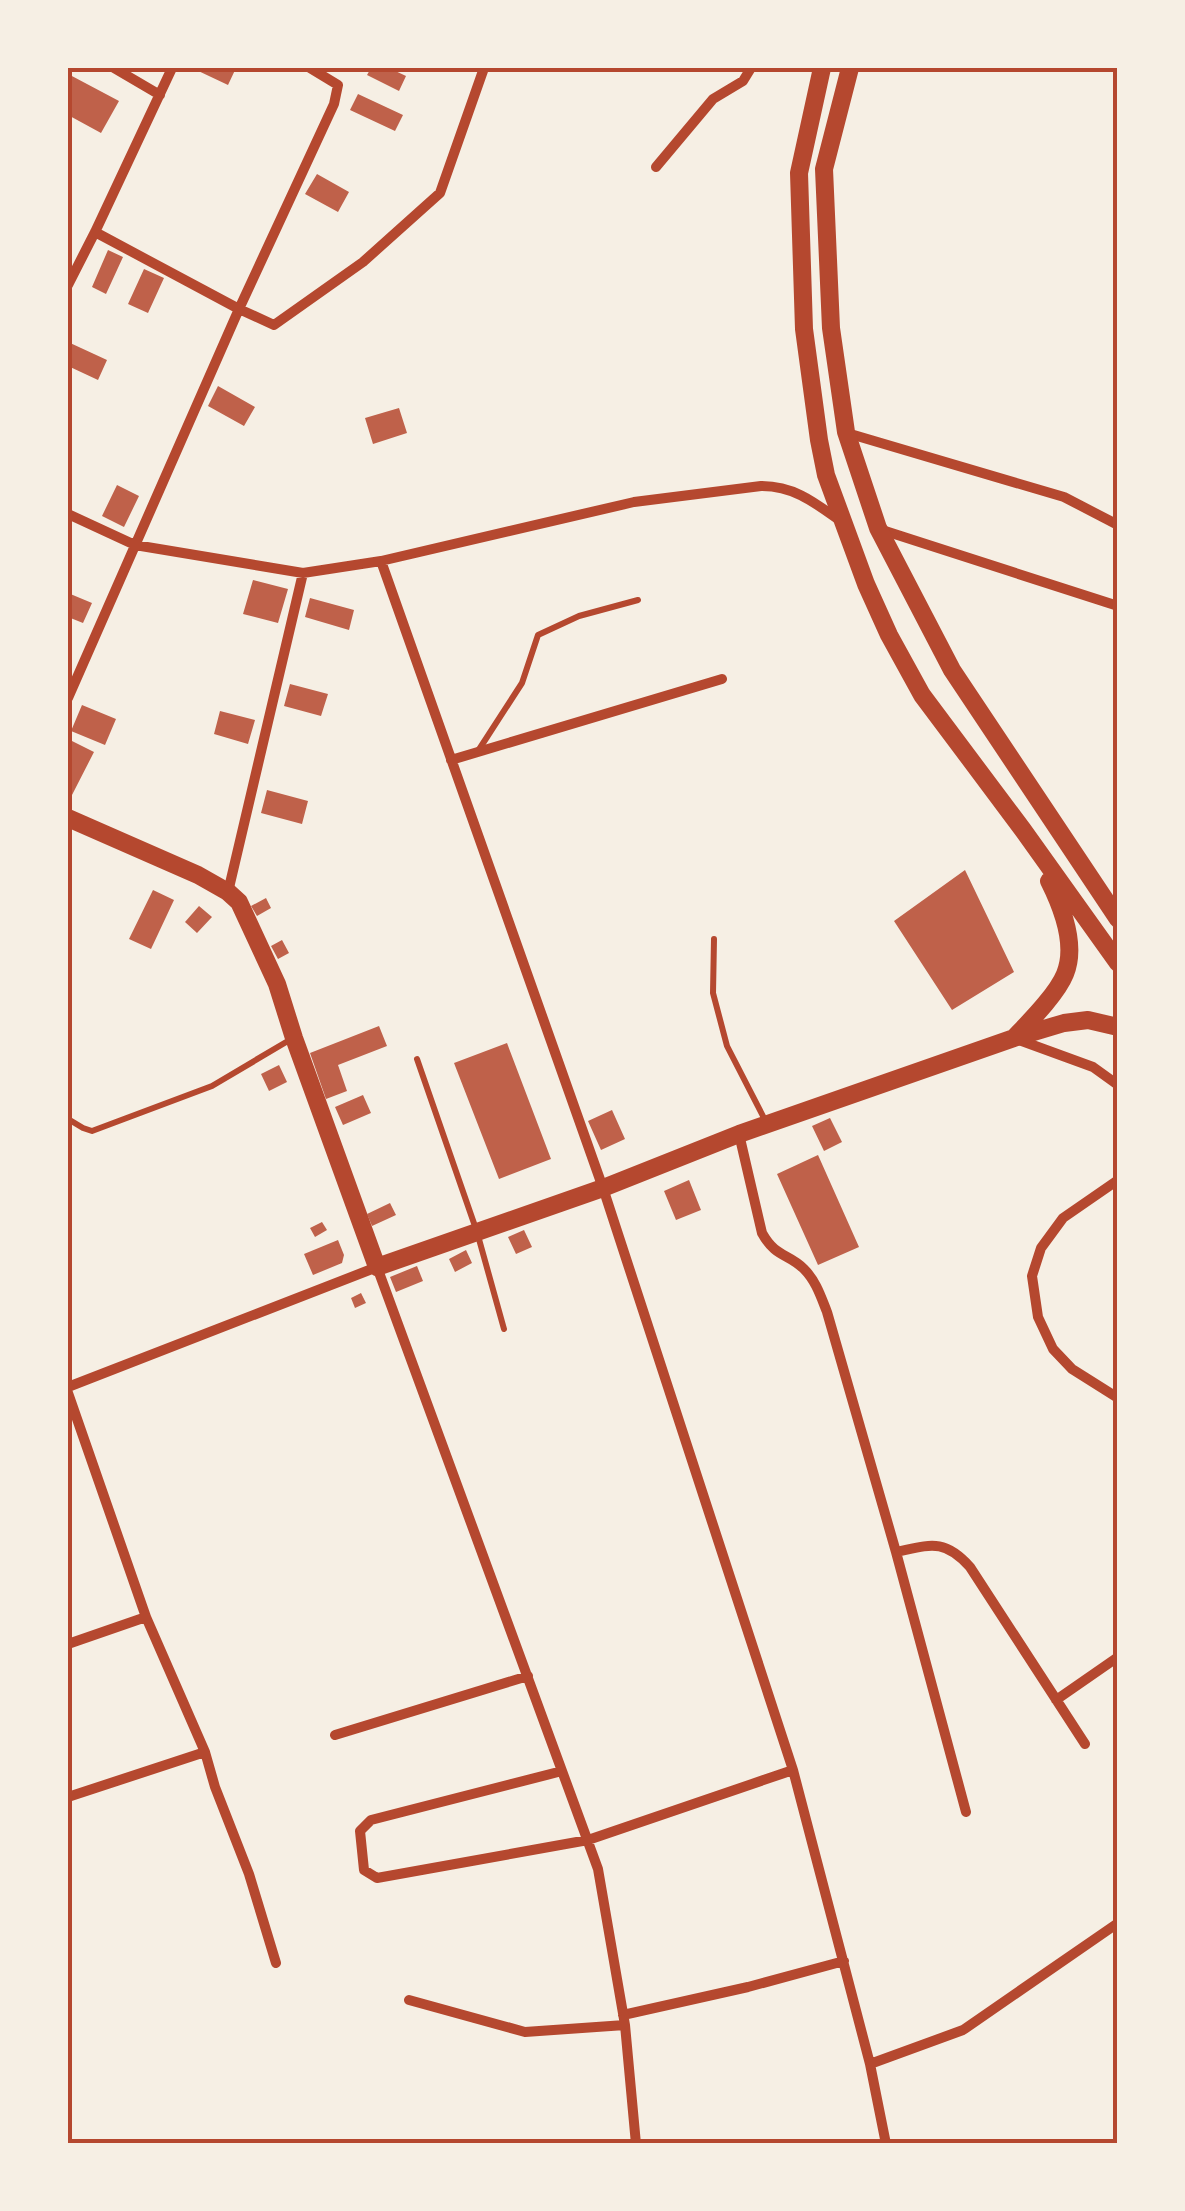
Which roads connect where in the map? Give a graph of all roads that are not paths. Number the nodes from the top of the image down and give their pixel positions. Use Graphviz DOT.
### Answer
graph roads {
  1 [pos="114,68"];
  2 [pos="172,68"];
  3 [pos="310,68"];
  4 [pos="484,68"];
  5 [pos="752,68"];
  6 [pos="822,68"];
  7 [pos="850,68"];
  8 [pos="160,95"];
  9 [pos="656,166"];
  10 [pos="96,232"];
  11 [pos="73,261"];
  12 [pos="68,285"];
  13 [pos="239,309"];
  14 [pos="846,432"];
  15 [pos="68,514"];
  16 [pos="843,522"];
  17 [pos="1118,525"];
  18 [pos="878,528"];
  19 [pos="135,545"];
  20 [pos="381,561"];
  21 [pos="302,572"];
  22 [pos="638,600"];
  23 [pos="1118,606"];
  24 [pos="722,679"];
  25 [pos="68,698"];
  26 [pos="478,752"];
  27 [pos="451,760"];
  28 [pos="68,818"];
  29 [pos="1023,830"];
  30 [pos="228,892"];
  31 [pos="1116,915"];
  32 [pos="714,939"];
  33 [pos="1118,963"];
  34 [pos="1118,1027"];
  35 [pos="294,1038"];
  36 [pos="1014,1038"];
  37 [pos="416,1059"];
  38 [pos="1118,1084"];
  39 [pos="68,1119"];
  40 [pos="768,1124"];
  41 [pos="739,1134"];
  42 [pos="1118,1180"];
  43 [pos="603,1188"];
  44 [pos="477,1232"];
  45 [pos="377,1267"];
  46 [pos="504,1328"];
  47 [pos="68,1390"];
  48 [pos="1118,1398"];
  49 [pos="896,1552"];
  50 [pos="146,1617"];
  51 [pos="68,1644"];
  52 [pos="1118,1658"];
  53 [pos="528,1676"];
  54 [pos="1056,1700"];
  55 [pos="334,1735"];
  56 [pos="1085,1744"];
  57 [pos="204,1752"];
  58 [pos="792,1770"];
  59 [pos="562,1771"];
  60 [pos="68,1796"];
  61 [pos="966,1812"];
  62 [pos="588,1840"];
  63 [pos="1118,1923"];
  64 [pos="844,1960"];
  65 [pos="276,1963"];
  66 [pos="408,2000"];
  67 [pos="624,2020"];
  68 [pos="870,2064"];
  69 [pos="636,2144"];
  70 [pos="886,2144"];
  1 -- 8 [label="street"];
  2 -- 8 [label="street"];
  3 -- 13 [label="street"];
  4 -- 13 [label="street"];
  5 -- 9 [label="street"];
  6 -- 16 [label="main road"];
  7 -- 14 [label="main road"];
  8 -- 10 [label="street"];
  10 -- 11 [label="street"];
  10 -- 13 [label="street"];
  11 -- 12 [label="street"];
  13 -- 19 [label="street"];
  14 -- 17 [label="street"];
  14 -- 18 [label="main road"];
  15 -- 19 [label="street"];
  16 -- 20 [label="street"];
  16 -- 29 [label="main road"];
  18 -- 23 [label="street"];
  18 -- 31 [label="main road"];
  19 -- 21 [label="street"];
  19 -- 25 [label="street"];
  20 -- 21 [label="street"];
  20 -- 27 [label="street"];
  21 -- 30 [label="street"];
  22 -- 26 [label="lane"];
  24 -- 26 [label="street"];
  26 -- 27 [label="street"];
  27 -- 43 [label="street"];
  28 -- 30 [label="main road"];
  29 -- 33 [label="main road"];
  29 -- 36 [label="main road"];
  30 -- 35 [label="main road"];
  32 -- 40 [label="lane"];
  34 -- 36 [label="main road"];
  35 -- 39 [label="lane"];
  35 -- 45 [label="main road"];
  36 -- 38 [label="street"];
  36 -- 40 [label="main road"];
  37 -- 44 [label="lane"];
  40 -- 41 [label="main road"];
  41 -- 43 [label="main road"];
  41 -- 49 [label="street"];
  42 -- 48 [label="street"];
  43 -- 44 [label="main road"];
  43 -- 58 [label="street"];
  44 -- 45 [label="main road"];
  44 -- 46 [label="lane"];
  45 -- 47 [label="street"];
  45 -- 53 [label="street"];
  47 -- 50 [label="street"];
  49 -- 54 [label="street"];
  49 -- 61 [label="street"];
  50 -- 51 [label="street"];
  50 -- 57 [label="street"];
  52 -- 54 [label="street"];
  53 -- 55 [label="street"];
  53 -- 59 [label="street"];
  54 -- 56 [label="street"];
  57 -- 60 [label="street"];
  57 -- 65 [label="street"];
  58 -- 62 [label="street"];
  58 -- 64 [label="street"];
  59 -- 62 [label="street"];
  59 -- 62 [label="street"];
  62 -- 67 [label="street"];
  63 -- 68 [label="street"];
  64 -- 67 [label="street"];
  64 -- 68 [label="street"];
  66 -- 67 [label="street"];
  67 -- 69 [label="street"];
  68 -- 70 [label="street"];
}
